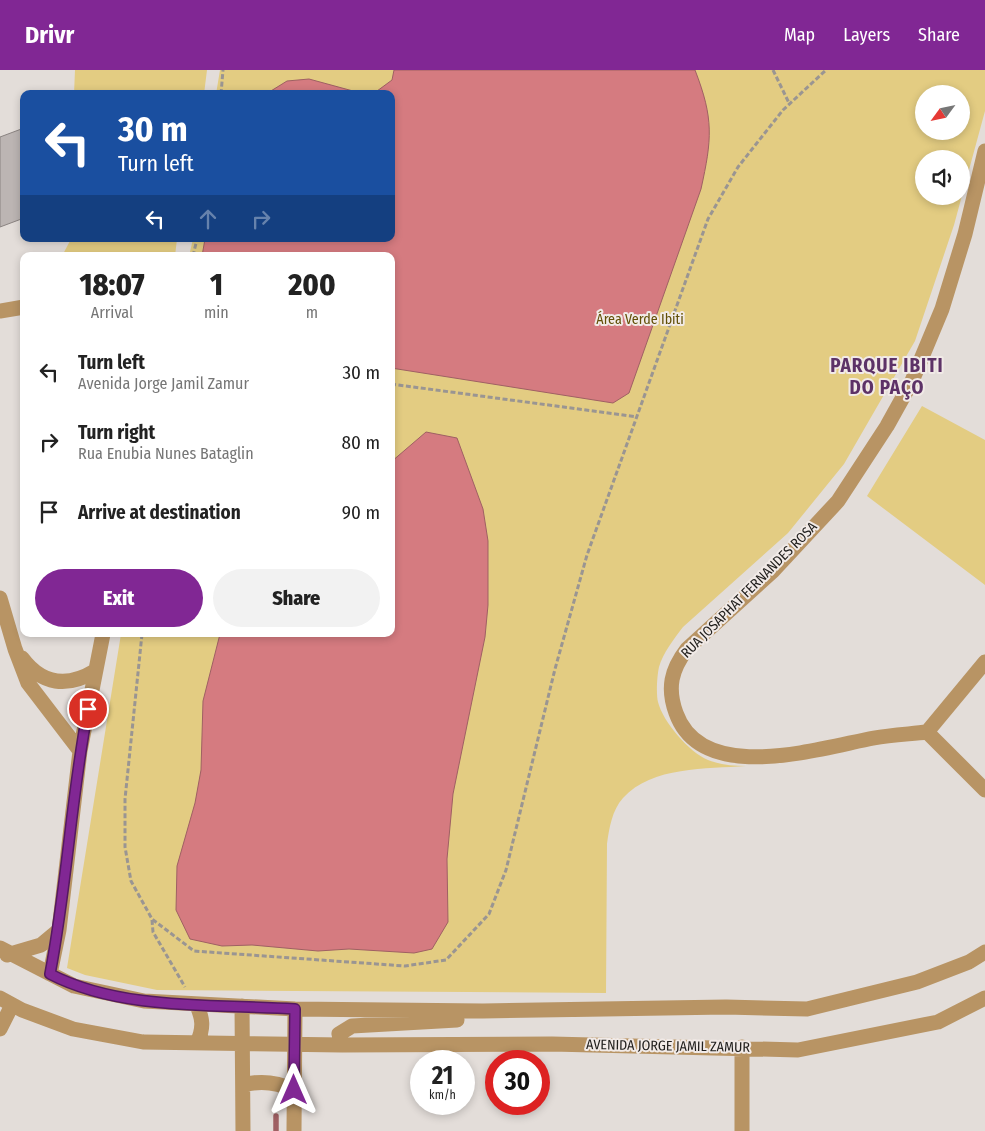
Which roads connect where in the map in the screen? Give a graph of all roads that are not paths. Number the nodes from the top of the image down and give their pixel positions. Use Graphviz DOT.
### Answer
graph roads {
  1 [pos="985,151"];
  2 [pos="20,306"];
  3 [pos="0,311"];
  4 [pos="0,598"];
  5 [pos="102,637"];
  6 [pos="15,649"];
  7 [pos="985,662"];
  8 [pos="96,671"];
  9 [pos="927,732"];
  10 [pos="80,751"];
  11 [pos="985,790"];
  12 [pos="58,930"];
  13 [pos="985,952"];
  14 [pos="4,953"];
  15 [pos="50,974"];
  16 [pos="985,998"];
  17 [pos="6,1001"];
  18 [pos="196,1004"];
  19 [pos="242,1006"];
  20 [pos="295,1009"];
  21 [pos="483,1011"];
  22 [pos="0,1029"];
  23 [pos="197,1043"];
  24 [pos="242,1044"];
  25 [pos="294,1044"];
  26 [pos="342,1045"];
  27 [pos="742,1048"];
  28 [pos="243,1086"];
  29 [pos="294,1090"];
  30 [pos="243,1131"];
  31 [pos="294,1131"];
  32 [pos="742,1131"];
  1 -- 9 [label="street, RUA JOSAPHAT FERNANDES ROSA"];
  2 -- 3 [label="street"];
  4 -- 6 [label="street"];
  5 -- 8 [label="street"];
  6 -- 8 [label="street"];
  6 -- 10 [label="street"];
  7 -- 9 [label="street"];
  8 -- 10 [label="street"];
  9 -- 11 [label="street"];
  10 -- 12 [label="street"];
  12 -- 14 [label="street"];
  12 -- 15 [label="street"];
  13 -- 21 [label="street"];
  14 -- 15 [label="street"];
  15 -- 18 [label="street"];
  16 -- 27 [label="street, AVENIDA JORGE JAMIL ZAMUR"];
  17 -- 22 [label="street"];
  17 -- 23 [label="street, AVENIDA JORGE JAMIL ZAMUR"];
  18 -- 19 [label="street"];
  18 -- 23 [label="street"];
  19 -- 20 [label="street"];
  19 -- 24 [label="street"];
  20 -- 21 [label="street"];
  20 -- 25 [label="street"];
  21 -- 26 [label="street"];
  23 -- 24 [label="street, AVENIDA JORGE JAMIL ZAMUR"];
  24 -- 25 [label="street, AVENIDA JORGE JAMIL ZAMUR"];
  24 -- 28 [label="street"];
  25 -- 26 [label="street, AVENIDA JORGE JAMIL ZAMUR"];
  25 -- 29 [label="street"];
  26 -- 27 [label="street, AVENIDA JORGE JAMIL ZAMUR"];
  27 -- 32 [label="street"];
  28 -- 29 [label="street"];
  28 -- 30 [label="street"];
  29 -- 31 [label="street"];
}
